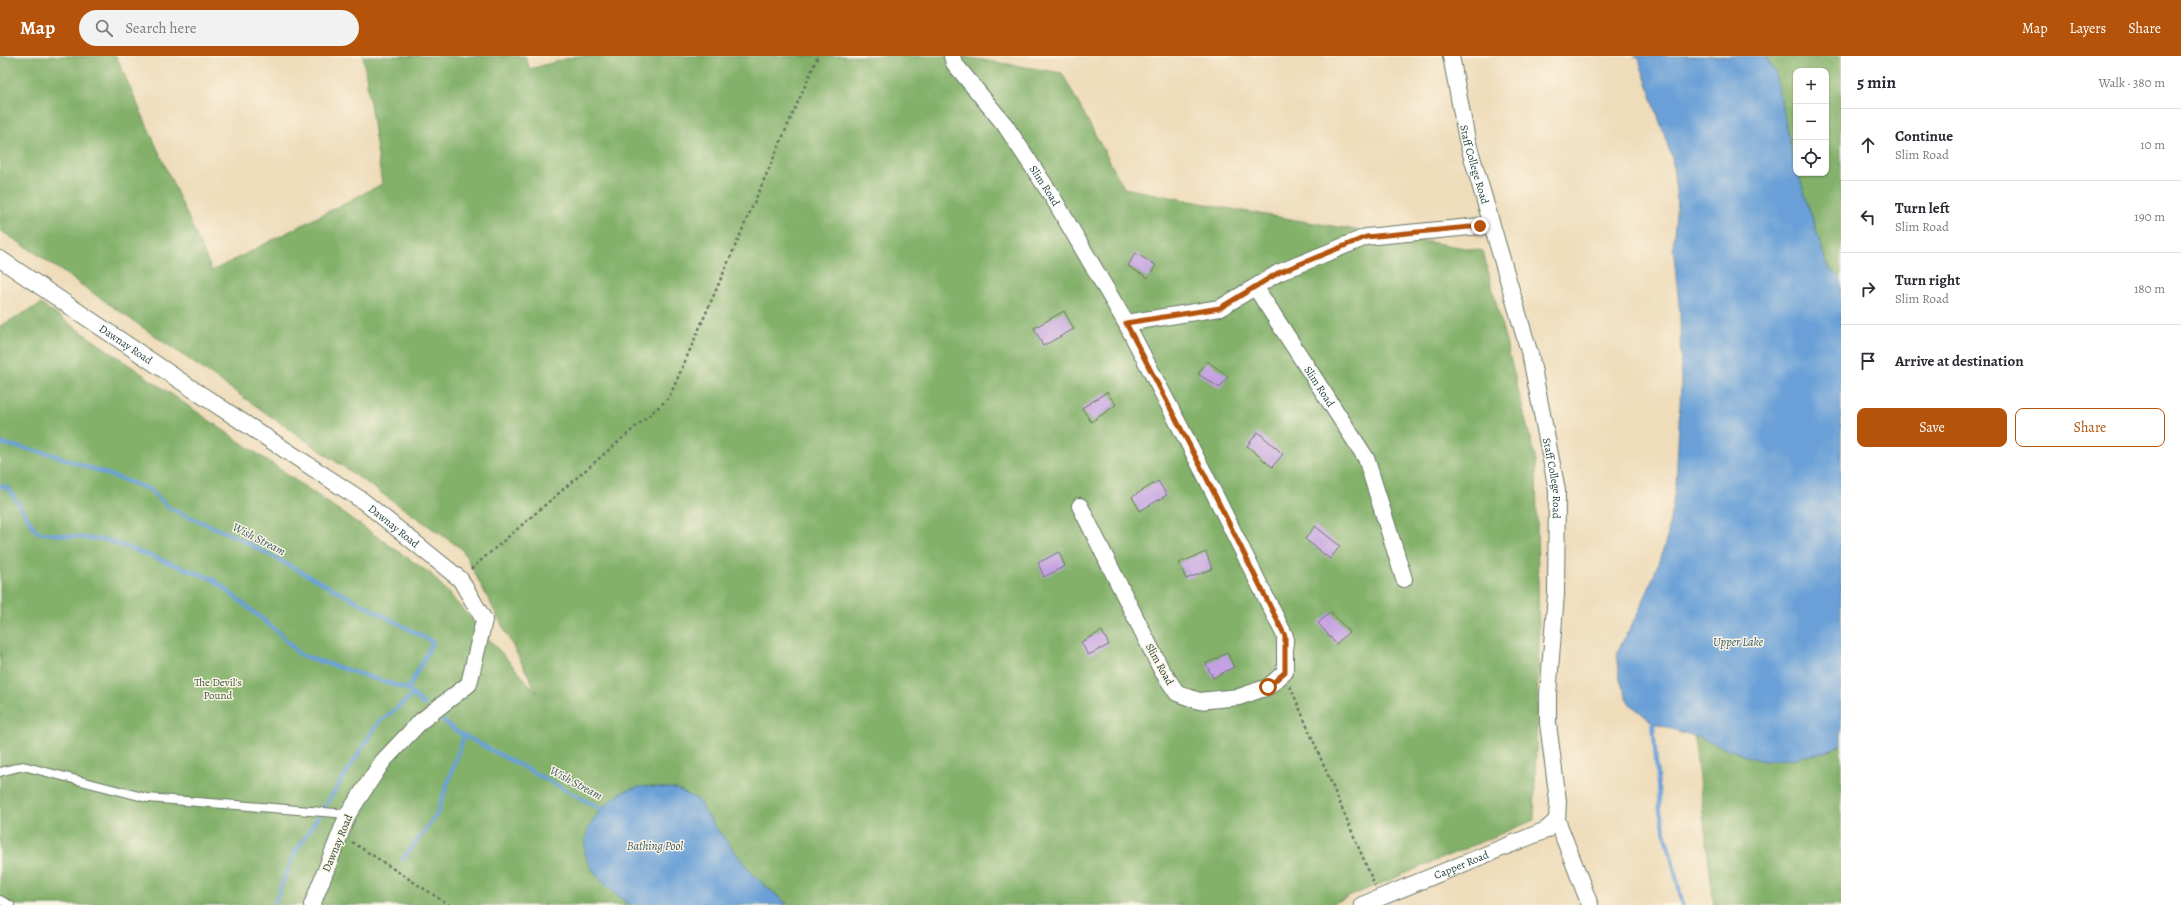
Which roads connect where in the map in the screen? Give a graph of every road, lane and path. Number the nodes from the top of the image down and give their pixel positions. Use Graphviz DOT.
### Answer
graph roads {
  1 [pos="818,56"];
  2 [pos="952,56"];
  3 [pos="1451,56"];
  4 [pos="1491,225"];
  5 [pos="0,259"];
  6 [pos="1256,288"];
  7 [pos="1126,323"];
  8 [pos="1080,506"];
  9 [pos="460,579"];
  10 [pos="1404,579"];
  11 [pos="1285,672"];
  12 [pos="0,772"];
  13 [pos="348,814"];
  14 [pos="1557,820"];
  15 [pos="340,834"];
  16 [pos="1380,898"];
  17 [pos="0,900"];
  18 [pos="10,905"];
  19 [pos="312,905"];
  20 [pos="449,905"];
  21 [pos="1362,905"];
  22 [pos="1590,905"];
  1 -- 9 [label="path"];
  2 -- 7 [label="street, Slim Road"];
  3 -- 4 [label="street, Staff College Road"];
  4 -- 6 [label="street"];
  4 -- 14 [label="street, Staff College Road"];
  5 -- 9 [label="street, Dawnay Road"];
  6 -- 7 [label="street"];
  6 -- 10 [label="street, Slim Road"];
  7 -- 11 [label="street, Slim Road"];
  8 -- 11 [label="street, Slim Road"];
  9 -- 13 [label="street, Dawnay Road"];
  11 -- 16 [label="path"];
  12 -- 13 [label="lane"];
  13 -- 15 [label="street, Dawnay Road"];
  14 -- 16 [label="street, Capper Road"];
  14 -- 22 [label="street, Staff College Road"];
  15 -- 19 [label="street, Dawnay Road"];
  15 -- 20 [label="path"];
  16 -- 21 [label="street, Capper Road"];
  17 -- 18 [label="lane"];
}
